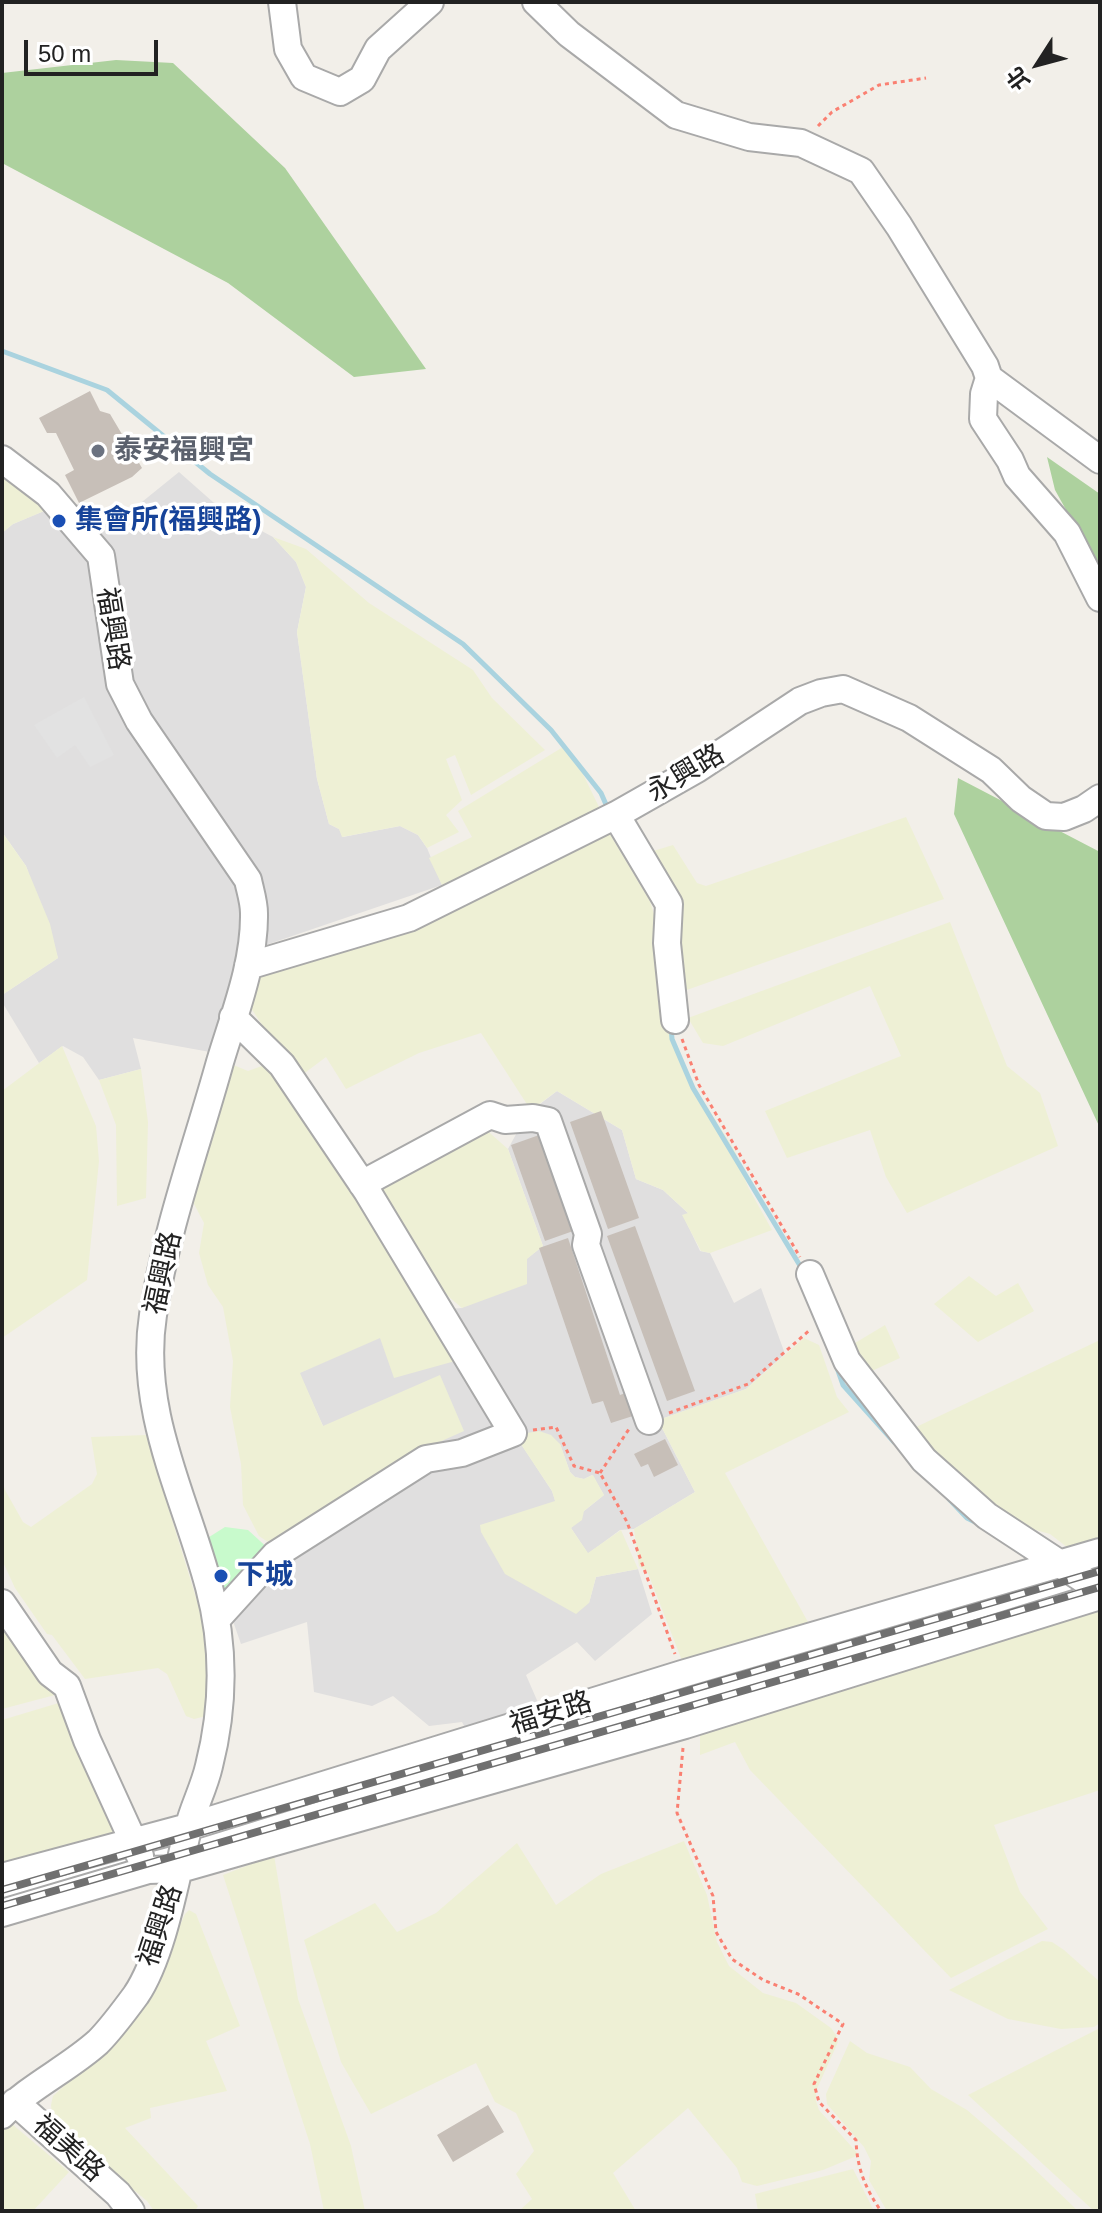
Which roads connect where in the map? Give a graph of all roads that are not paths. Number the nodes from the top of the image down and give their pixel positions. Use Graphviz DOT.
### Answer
graph roads {
  1 [pos="282,2"];
  2 [pos="430,2"];
  3 [pos="536,2"];
  4 [pos="562,2"];
  5 [pos="569,34"];
  6 [pos="989,378"];
  7 [pos="2,459"];
  8 [pos="1100,460"];
  9 [pos="1100,598"];
  10 [pos="1100,798"];
  11 [pos="616,815"];
  12 [pos="248,966"];
  13 [pos="233,1017"];
  14 [pos="675,1020"];
  15 [pos="362,1184"];
  16 [pos="810,1274"];
  17 [pos="649,1421"];
  18 [pos="1100,1552"];
  19 [pos="1063,1563"];
  20 [pos="1100,1590"];
  21 [pos="1100,1596"];
  22 [pos="2,1603"];
  23 [pos="216,1620"];
  24 [pos="188,1827"];
  25 [pos="132,1841"];
  26 [pos="148,1870"];
  27 [pos="2,1877"];
  28 [pos="177,1879"];
  29 [pos="2,1913"];
  30 [pos="8,2108"];
  31 [pos="131,2211"];
  1 -- 2 [label="street"];
  3 -- 5 [label="street"];
  4 -- 5 [label="street"];
  5 -- 6 [label="street"];
  6 -- 8 [label="street"];
  6 -- 9 [label="street"];
  7 -- 12 [label="street, 福興路"];
  10 -- 11 [label="street, 永興路"];
  11 -- 12 [label="street, 永興路"];
  11 -- 14 [label="street"];
  12 -- 13 [label="street, 福興路"];
  13 -- 15 [label="street"];
  13 -- 23 [label="street, 福興路"];
  15 -- 17 [label="street"];
  15 -- 23 [label="street"];
  16 -- 19 [label="street"];
  18 -- 19 [label="street, 福安路"];
  19 -- 20 [label="street"];
  19 -- 24 [label="street, 福安路"];
  21 -- 28 [label="street, 福安路"];
  22 -- 25 [label="street"];
  23 -- 24 [label="street, 福興路"];
  24 -- 25 [label="street, 福安路"];
  24 -- 28 [label="street, 福興路"];
  25 -- 26 [label="street"];
  25 -- 27 [label="street, 福安路"];
  26 -- 28 [label="street"];
  26 -- 29 [label="street"];
  28 -- 30 [label="street, 福興路"];
  30 -- 31 [label="street, 福美路"];
}
